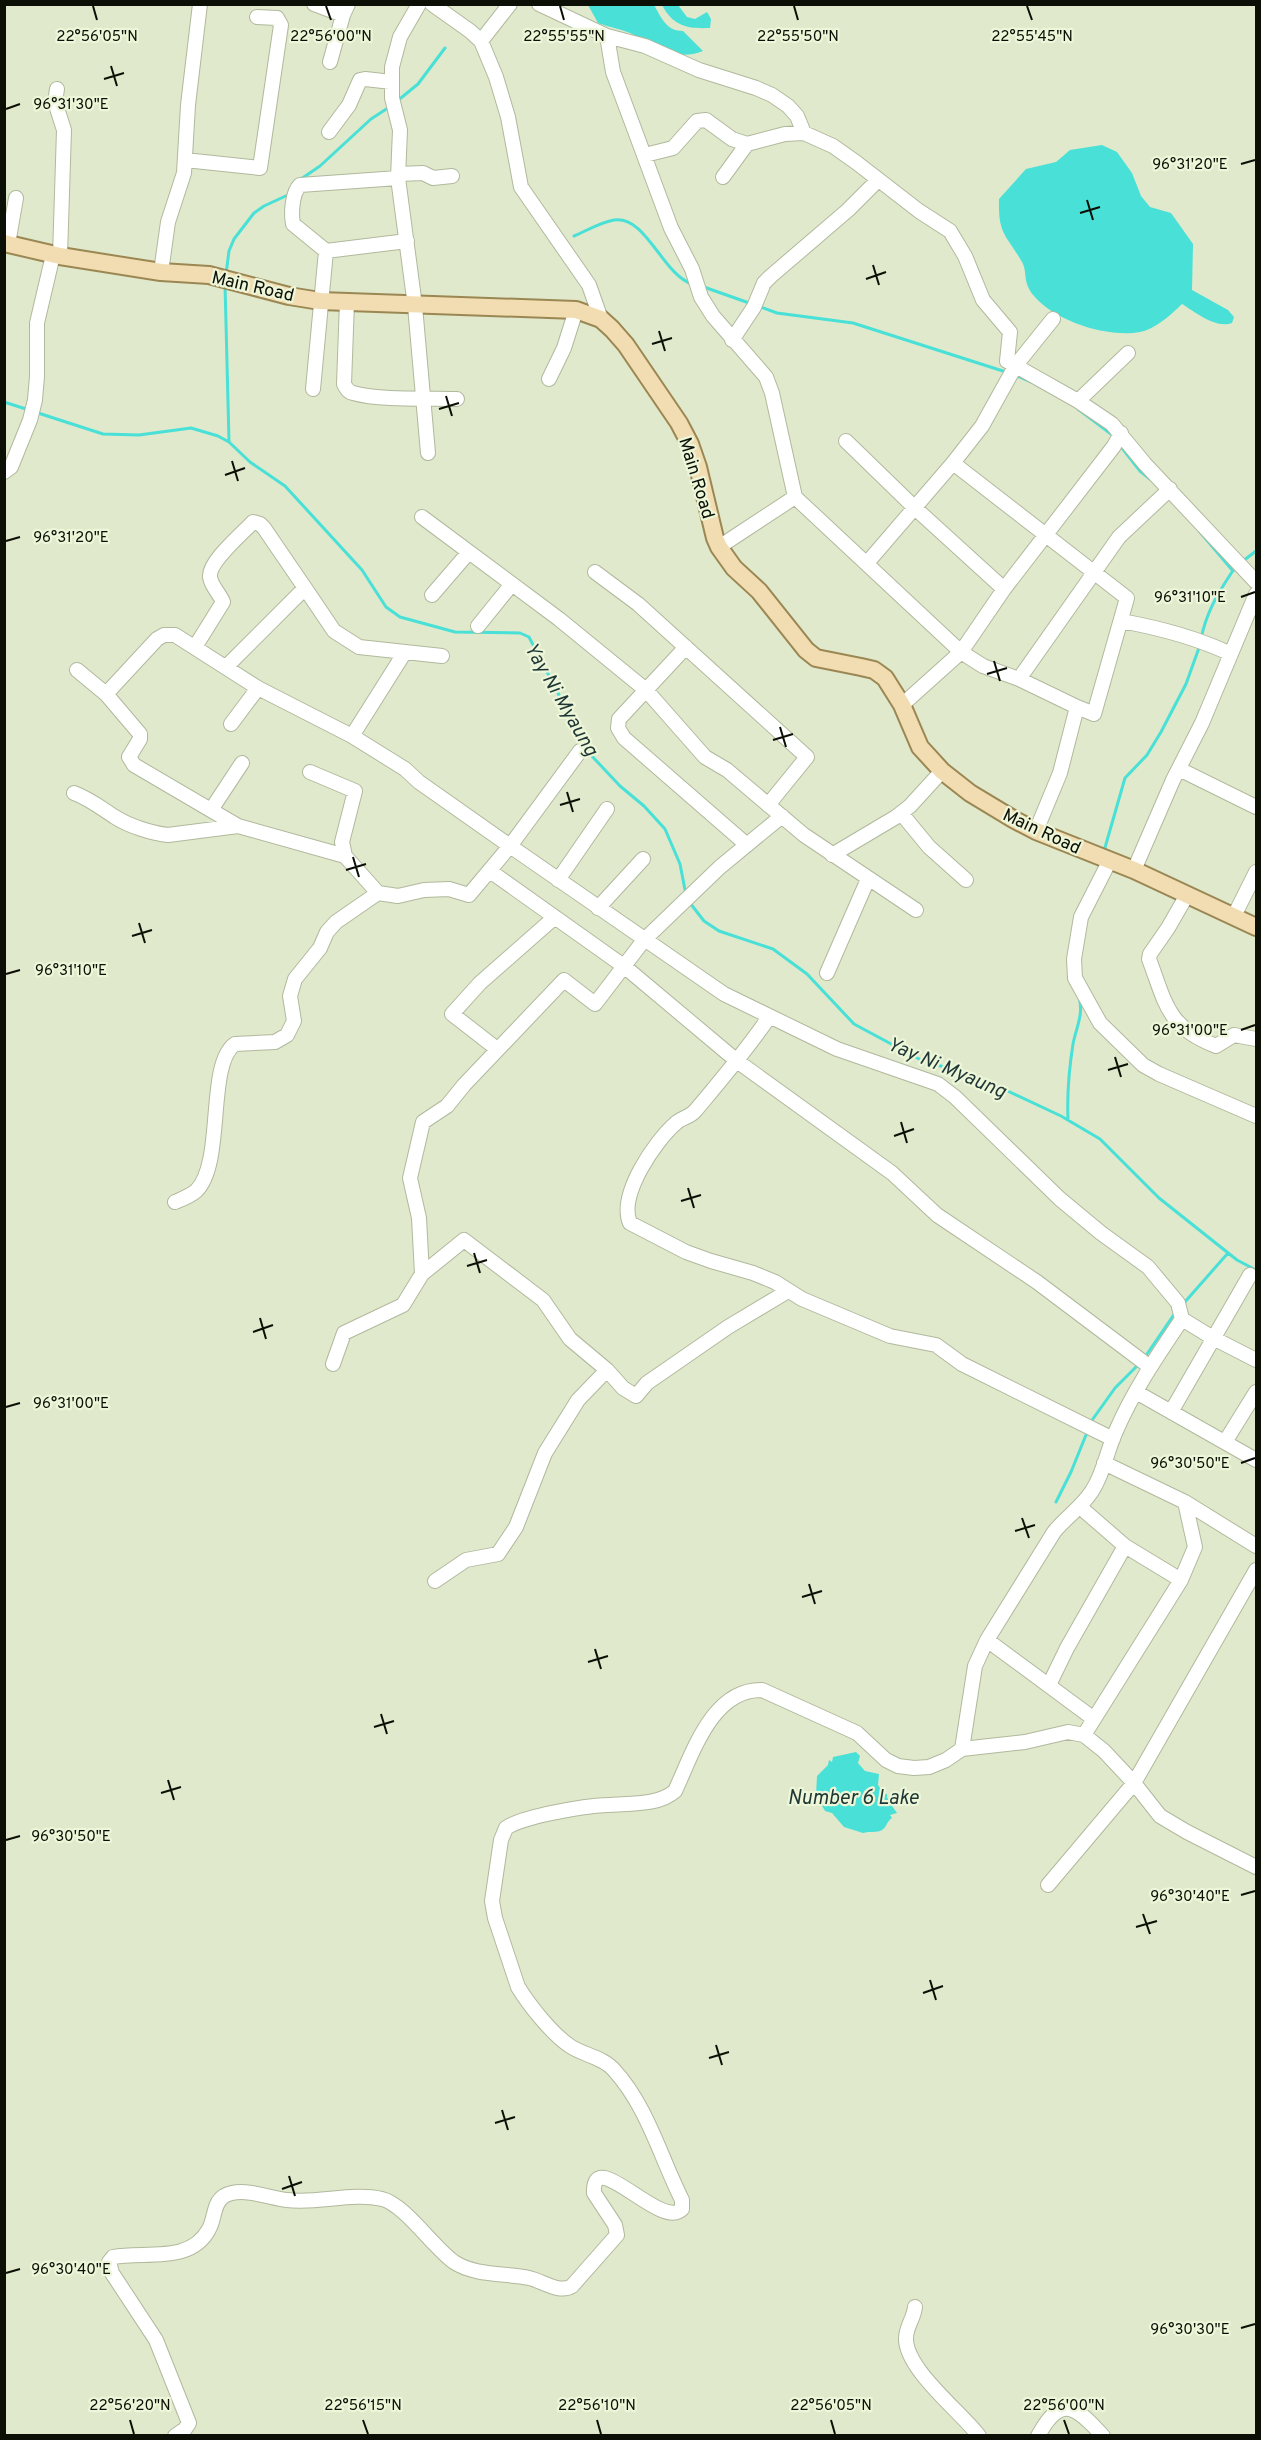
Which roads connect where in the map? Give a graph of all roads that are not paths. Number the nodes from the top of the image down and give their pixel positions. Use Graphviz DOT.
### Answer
graph roads {
  1 [pos="200,4"];
  2 [pos="314,4"];
  3 [pos="419,4"];
  4 [pos="432,4"];
  5 [pos="499,4"];
  6 [pos="510,4"];
  7 [pos="538,4"];
  8 [pos="345,10"];
  9 [pos="257,17"];
  10 [pos="491,27"];
  11 [pos="607,36"];
  12 [pos="481,41"];
  13 [pos="330,62"];
  14 [pos="392,82"];
  15 [pos="57,89"];
  16 [pos="329,132"];
  17 [pos="804,133"];
  18 [pos="747,144"];
  19 [pos="645,155"];
  20 [pos="185,160"];
  21 [pos="399,176"];
  22 [pos="452,176"];
  23 [pos="723,177"];
  24 [pos="878,180"];
  25 [pos="16,198"];
  26 [pos="407,241"];
  27 [pos="6,244"];
  28 [pos="326,251"];
  29 [pos="57,256"];
  30 [pos="161,272"];
  31 [pos="320,301"];
  32 [pos="347,302"];
  33 [pos="415,306"];
  34 [pos="576,310"];
  35 [pos="601,319"];
  36 [pos="1053,319"];
  37 [pos="732,339"];
  38 [pos="1128,353"];
  39 [pos="1013,371"];
  40 [pos="549,379"];
  41 [pos="313,390"];
  42 [pos="423,398"];
  43 [pos="457,399"];
  44 [pos="1078,401"];
  45 [pos="1118,440"];
  46 [pos="846,441"];
  47 [pos="428,453"];
  48 [pos="953,463"];
  49 [pos="4,472"];
  50 [pos="1167,492"];
  51 [pos="795,497"];
  52 [pos="915,508"];
  53 [pos="423,517"];
  54 [pos="1046,535"];
  55 [pos="719,547"];
  56 [pos="469,552"];
  57 [pos="867,563"];
  58 [pos="595,572"];
  59 [pos="1093,572"];
  60 [pos="1257,582"];
  61 [pos="512,584"];
  62 [pos="305,588"];
  63 [pos="1004,589"];
  64 [pos="1257,594"];
  65 [pos="432,595"];
  66 [pos="1121,621"];
  67 [pos="478,626"];
  68 [pos="195,647"];
  69 [pos="686,647"];
  70 [pos="405,652"];
  71 [pos="961,652"];
  72 [pos="1231,654"];
  73 [pos="442,656"];
  74 [pos="227,666"];
  75 [pos="77,670"];
  76 [pos="1019,679"];
  77 [pos="258,688"];
  78 [pos="646,690"];
  79 [pos="106,694"];
  80 [pos="902,705"];
  81 [pos="1077,707"];
  82 [pos="231,724"];
  83 [pos="352,736"];
  84 [pos="580,751"];
  85 [pos="242,764"];
  86 [pos="1179,770"];
  87 [pos="942,771"];
  88 [pos="310,772"];
  89 [pos="74,793"];
  90 [pos="768,805"];
  91 [pos="1257,807"];
  92 [pos="607,809"];
  93 [pos="211,810"];
  94 [pos="901,813"];
  95 [pos="782,816"];
  96 [pos="238,826"];
  97 [pos="1036,831"];
  98 [pos="747,845"];
  99 [pos="510,846"];
  100 [pos="832,855"];
  101 [pos="345,856"];
  102 [pos="643,859"];
  103 [pos="1109,862"];
  104 [pos="1134,870"];
  105 [pos="490,871"];
  106 [pos="1257,872"];
  107 [pos="868,879"];
  108 [pos="558,880"];
  109 [pos="966,880"];
  110 [pos="378,893"];
  111 [pos="1187,895"];
  112 [pos="598,908"];
  113 [pos="916,910"];
  114 [pos="1234,916"];
  115 [pos="555,917"];
  116 [pos="1257,927"];
  117 [pos="644,940"];
  118 [pos="625,967"];
  119 [pos="827,973"];
  120 [pos="769,1017"];
  121 [pos="1257,1039"];
  122 [pos="497,1049"];
  123 [pos="737,1061"];
  124 [pos="1257,1116"];
  125 [pos="175,1202"];
  126 [pos="422,1274"];
  127 [pos="1250,1275"];
  128 [pos="788,1290"];
  129 [pos="1182,1319"];
  130 [pos="1213,1338"];
  131 [pos="1257,1360"];
  132 [pos="333,1364"];
  133 [pos="1150,1367"];
  134 [pos="607,1370"];
  135 [pos="1136,1392"];
  136 [pos="1257,1392"];
  137 [pos="1171,1412"];
  138 [pos="1113,1439"];
  139 [pos="1225,1442"];
  140 [pos="1257,1460"];
  141 [pos="1104,1463"];
  142 [pos="1185,1502"];
  143 [pos="1080,1508"];
  144 [pos="1125,1545"];
  145 [pos="1257,1546"];
  146 [pos="1257,1570"];
  147 [pos="1181,1580"];
  148 [pos="435,1581"];
  149 [pos="987,1640"];
  150 [pos="1049,1685"];
  151 [pos="1094,1719"];
  152 [pos="1084,1735"];
  153 [pos="962,1749"];
  154 [pos="1134,1783"];
  155 [pos="1257,1867"];
  156 [pos="1048,1885"];
  157 [pos="915,2307"];
  158 [pos="175,2436"];
  159 [pos="979,2436"];
  160 [pos="1038,2436"];
  161 [pos="1103,2436"];
  1 -- 20 [label="street"];
  2 -- 8 [label="street"];
  3 -- 14 [label="street"];
  4 -- 12 [label="street"];
  5 -- 10 [label="street"];
  6 -- 10 [label="street"];
  7 -- 11 [label="street"];
  8 -- 13 [label="street"];
  9 -- 20 [label="street"];
  10 -- 12 [label="street"];
  11 -- 17 [label="street"];
  11 -- 19 [label="street"];
  12 -- 35 [label="street"];
  14 -- 16 [label="street"];
  14 -- 21 [label="street"];
  15 -- 29 [label="street"];
  17 -- 18 [label="street"];
  17 -- 24 [label="street"];
  18 -- 19 [label="street"];
  18 -- 23 [label="street"];
  19 -- 37 [label="street"];
  20 -- 30 [label="street"];
  21 -- 22 [label="street"];
  21 -- 26 [label="street"];
  21 -- 28 [label="street"];
  24 -- 37 [label="street"];
  24 -- 39 [label="street"];
  25 -- 27 [label="street"];
  26 -- 28 [label="street"];
  26 -- 33 [label="street"];
  27 -- 29 [label="main road, Main Road"];
  28 -- 31 [label="street"];
  29 -- 30 [label="main road, Main Road"];
  29 -- 49 [label="street"];
  30 -- 31 [label="main road, Main Road"];
  31 -- 32 [label="main road, Main Road"];
  31 -- 41 [label="street"];
  32 -- 33 [label="main road, Main Road"];
  32 -- 42 [label="street"];
  33 -- 34 [label="main road, Main Road"];
  33 -- 42 [label="street"];
  34 -- 35 [label="main road, Main Road"];
  34 -- 40 [label="street"];
  35 -- 55 [label="main road, Main Road"];
  36 -- 39 [label="street"];
  37 -- 51 [label="street"];
  38 -- 44 [label="street"];
  39 -- 44 [label="street"];
  39 -- 48 [label="street"];
  42 -- 43 [label="street"];
  42 -- 47 [label="street"];
  44 -- 45 [label="street"];
  45 -- 50 [label="street"];
  45 -- 54 [label="street"];
  46 -- 52 [label="street"];
  48 -- 52 [label="street"];
  48 -- 54 [label="street"];
  50 -- 59 [label="street"];
  50 -- 60 [label="street"];
  51 -- 55 [label="street"];
  51 -- 57 [label="street"];
  52 -- 57 [label="street"];
  52 -- 63 [label="street"];
  53 -- 56 [label="street"];
  54 -- 59 [label="street"];
  54 -- 63 [label="street"];
  55 -- 80 [label="main road, Main Road"];
  56 -- 61 [label="street"];
  56 -- 65 [label="street"];
  57 -- 71 [label="street"];
  58 -- 69 [label="street"];
  59 -- 66 [label="street"];
  59 -- 76 [label="street"];
  61 -- 67 [label="street"];
  61 -- 78 [label="street"];
  62 -- 68 [label="street"];
  62 -- 70 [label="street"];
  62 -- 74 [label="street"];
  63 -- 71 [label="street"];
  64 -- 72 [label="street"];
  66 -- 72 [label="street"];
  66 -- 81 [label="street"];
  68 -- 74 [label="street"];
  68 -- 79 [label="street"];
  69 -- 78 [label="street"];
  69 -- 90 [label="street"];
  70 -- 73 [label="street"];
  70 -- 83 [label="street"];
  71 -- 76 [label="street"];
  71 -- 80 [label="street"];
  72 -- 86 [label="street"];
  74 -- 77 [label="street"];
  75 -- 79 [label="street"];
  76 -- 81 [label="street"];
  77 -- 82 [label="street"];
  77 -- 83 [label="street"];
  78 -- 90 [label="street"];
  78 -- 98 [label="street"];
  79 -- 93 [label="street"];
  80 -- 87 [label="main road, Main Road"];
  81 -- 97 [label="street"];
  83 -- 99 [label="street"];
  84 -- 99 [label="street"];
  85 -- 93 [label="street"];
  86 -- 91 [label="street"];
  86 -- 104 [label="street"];
  87 -- 94 [label="street"];
  87 -- 97 [label="main road, Main Road"];
  88 -- 101 [label="street"];
  89 -- 96 [label="street"];
  90 -- 95 [label="street"];
  92 -- 108 [label="street"];
  93 -- 96 [label="street"];
  94 -- 100 [label="street"];
  94 -- 109 [label="street"];
  95 -- 98 [label="street"];
  95 -- 100 [label="street"];
  96 -- 101 [label="street"];
  97 -- 103 [label="main road, Main Road"];
  98 -- 117 [label="street"];
  99 -- 105 [label="street"];
  99 -- 108 [label="street"];
  100 -- 107 [label="street"];
  101 -- 110 [label="street"];
  102 -- 112 [label="street"];
  103 -- 104 [label="main road, Main Road"];
  103 -- 124 [label="street"];
  104 -- 111 [label="main road, Main Road"];
  105 -- 110 [label="street"];
  105 -- 115 [label="street"];
  106 -- 114 [label="street"];
  107 -- 113 [label="street"];
  107 -- 119 [label="street"];
  108 -- 112 [label="street"];
  110 -- 125 [label="street"];
  111 -- 114 [label="main road, Main Road"];
  111 -- 121 [label="street"];
  112 -- 117 [label="street"];
  114 -- 116 [label="main road, Main Road"];
  115 -- 118 [label="street"];
  115 -- 122 [label="street"];
  117 -- 118 [label="street"];
  117 -- 120 [label="street"];
  118 -- 122 [label="street"];
  118 -- 123 [label="street"];
  120 -- 123 [label="street"];
  120 -- 129 [label="street"];
  122 -- 126 [label="street"];
  123 -- 128 [label="street"];
  123 -- 133 [label="street"];
  126 -- 132 [label="street"];
  126 -- 134 [label="street"];
  127 -- 130 [label="street"];
  128 -- 134 [label="street"];
  128 -- 138 [label="street"];
  129 -- 130 [label="street"];
  129 -- 133 [label="street"];
  130 -- 131 [label="street"];
  130 -- 137 [label="street"];
  133 -- 135 [label="street"];
  134 -- 148 [label="street"];
  135 -- 137 [label="street"];
  135 -- 138 [label="street"];
  136 -- 139 [label="street"];
  137 -- 139 [label="street"];
  138 -- 141 [label="street"];
  139 -- 140 [label="street"];
  141 -- 142 [label="street"];
  141 -- 143 [label="street"];
  142 -- 145 [label="street"];
  142 -- 147 [label="street"];
  143 -- 144 [label="street"];
  143 -- 149 [label="street"];
  144 -- 147 [label="street"];
  144 -- 150 [label="street"];
  146 -- 154 [label="street"];
  147 -- 151 [label="street"];
  149 -- 150 [label="street"];
  149 -- 153 [label="street"];
  150 -- 151 [label="street"];
  151 -- 152 [label="street"];
  152 -- 153 [label="street"];
  152 -- 154 [label="street"];
  153 -- 158 [label="street"];
  154 -- 155 [label="street"];
  154 -- 156 [label="street"];
  157 -- 159 [label="street"];
  160 -- 161 [label="street"];
}
